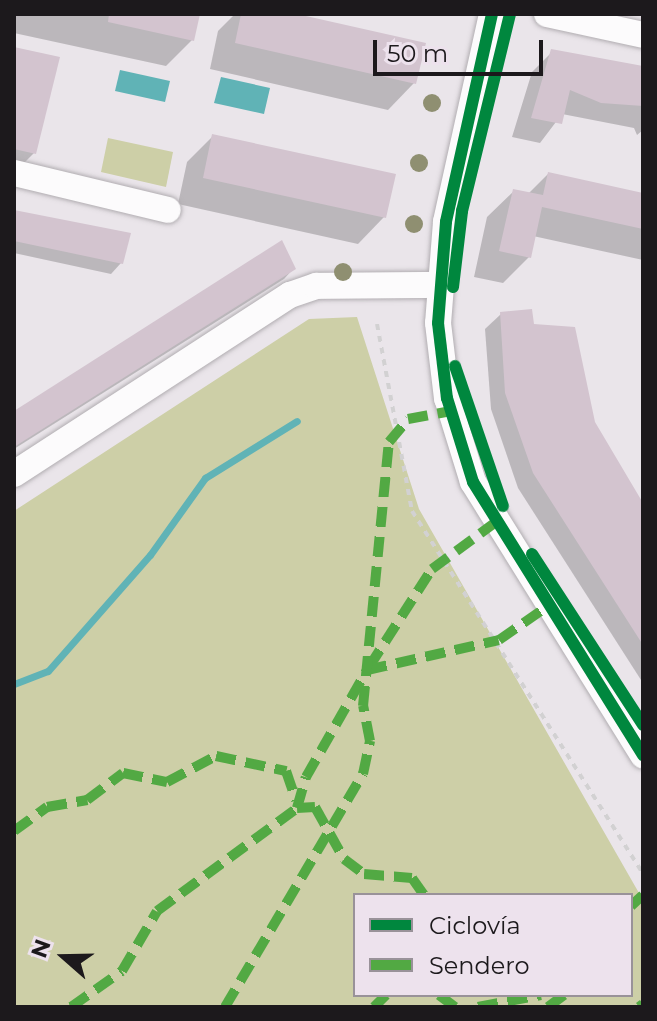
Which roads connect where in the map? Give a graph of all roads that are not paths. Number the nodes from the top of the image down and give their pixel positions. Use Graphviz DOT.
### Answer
graph roads {
  1 [pos="492,14"];
  2 [pos="547,14"];
  3 [pos="643,35"];
  4 [pos="14,173"];
  5 [pos="168,210"];
  6 [pos="439,285"];
  7 [pos="14,474"];
  8 [pos="643,755"];
  1 -- 6 [label="street"];
  2 -- 3 [label="street"];
  4 -- 5 [label="street"];
  6 -- 7 [label="street"];
  6 -- 8 [label="street"];
}
